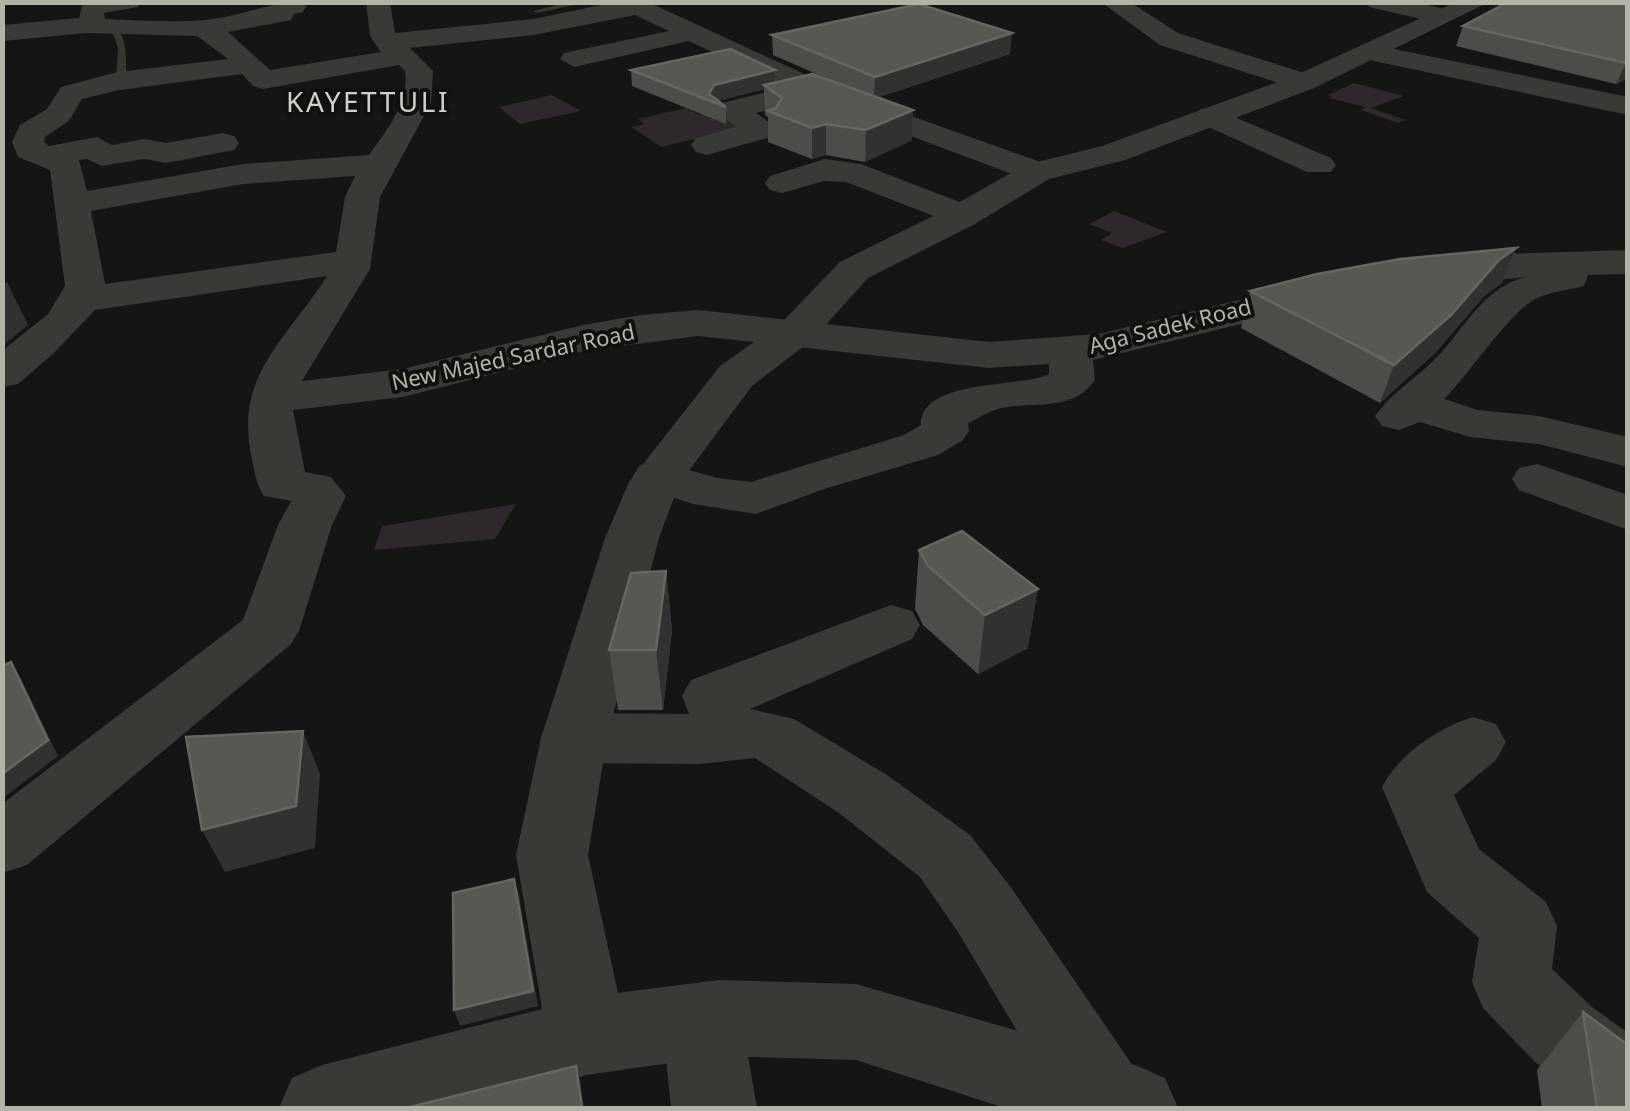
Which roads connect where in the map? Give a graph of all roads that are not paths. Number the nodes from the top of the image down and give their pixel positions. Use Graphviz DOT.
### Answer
graph roads {
  1 [pos="129,2"];
  2 [pos="378,2"];
  3 [pos="579,2"];
  4 [pos="1113,2"];
  5 [pos="1378,2"];
  6 [pos="1477,2"];
  7 [pos="631,5"];
  8 [pos="294,7"];
  9 [pos="536,10"];
  10 [pos="1443,16"];
  11 [pos="98,19"];
  12 [pos="204,28"];
  13 [pos="2,33"];
  14 [pos="692,34"];
  15 [pos="395,49"];
  16 [pos="1370,52"];
  17 [pos="574,59"];
  18 [pos="256,73"];
  19 [pos="128,80"];
  20 [pos="1304,82"];
  21 [pos="814,90"];
  22 [pos="201,104"];
  23 [pos="1628,106"];
  24 [pos="1211,116"];
  25 [pos="244,140"];
  26 [pos="706,146"];
  27 [pos="45,156"];
  28 [pos="379,164"];
  29 [pos="1319,165"];
  30 [pos="1036,172"];
  31 [pos="782,183"];
  32 [pos="73,204"];
  33 [pos="962,216"];
  34 [pos="353,261"];
  35 [pos="1628,262"];
  36 [pos="1628,276"];
  37 [pos="1406,277"];
  38 [pos="1354,286"];
  39 [pos="83,299"];
  40 [pos="797,332"];
  41 [pos="1070,348"];
  42 [pos="2,374"];
  43 [pos="272,399"];
  44 [pos="1628,452"];
  45 [pos="658,476"];
  46 [pos="1536,480"];
  47 [pos="1628,514"];
  48 [pos="891,625"];
  49 [pos="730,735"];
  50 [pos="574,738"];
  51 [pos="1473,742"];
  52 [pos="2,844"];
  53 [pos="702,1021"];
  54 [pos="588,1036"];
  55 [pos="1628,1084"];
  56 [pos="1120,1104"];
  57 [pos="322,1108"];
  58 [pos="714,1108"];
  1 -- 11 [label="street"];
  2 -- 15 [label="street"];
  3 -- 9 [label="street"];
  4 -- 20 [label="street"];
  5 -- 10 [label="street"];
  6 -- 10 [label="street"];
  7 -- 14 [label="street"];
  7 -- 15 [label="street"];
  8 -- 12 [label="street"];
  10 -- 16 [label="street"];
  11 -- 12 [label="street"];
  11 -- 13 [label="street"];
  11 -- 19 [label="street"];
  12 -- 18 [label="street"];
  14 -- 17 [label="street"];
  14 -- 21 [label="street"];
  15 -- 18 [label="street"];
  15 -- 28 [label="street"];
  16 -- 20 [label="street"];
  16 -- 23 [label="street"];
  18 -- 19 [label="street"];
  19 -- 22 [label="street"];
  19 -- 27 [label="street"];
  20 -- 24 [label="street"];
  21 -- 26 [label="street"];
  21 -- 30 [label="street"];
  24 -- 29 [label="street"];
  24 -- 30 [label="street"];
  25 -- 27 [label="street"];
  27 -- 32 [label="street"];
  28 -- 32 [label="street"];
  28 -- 34 [label="street"];
  30 -- 33 [label="street"];
  31 -- 33 [label="street"];
  32 -- 39 [label="street"];
  33 -- 40 [label="street"];
  34 -- 39 [label="street"];
  34 -- 43 [label="street"];
  35 -- 37 [label="street"];
  36 -- 44 [label="street"];
  38 -- 41 [label="street, Aga Sadek Road"];
  39 -- 42 [label="street"];
  40 -- 41 [label="street, Aga Sadek Road"];
  40 -- 43 [label="street, New Majed Sardar Road"];
  40 -- 45 [label="street"];
  41 -- 45 [label="street, Aga Sadek Road"];
  43 -- 52 [label="street"];
  45 -- 50 [label="street"];
  46 -- 47 [label="street"];
  48 -- 49 [label="street"];
  49 -- 50 [label="street"];
  49 -- 56 [label="street"];
  50 -- 54 [label="street"];
  51 -- 55 [label="street"];
  53 -- 54 [label="street"];
  53 -- 56 [label="street"];
  53 -- 58 [label="street"];
  54 -- 57 [label="street"];
}
